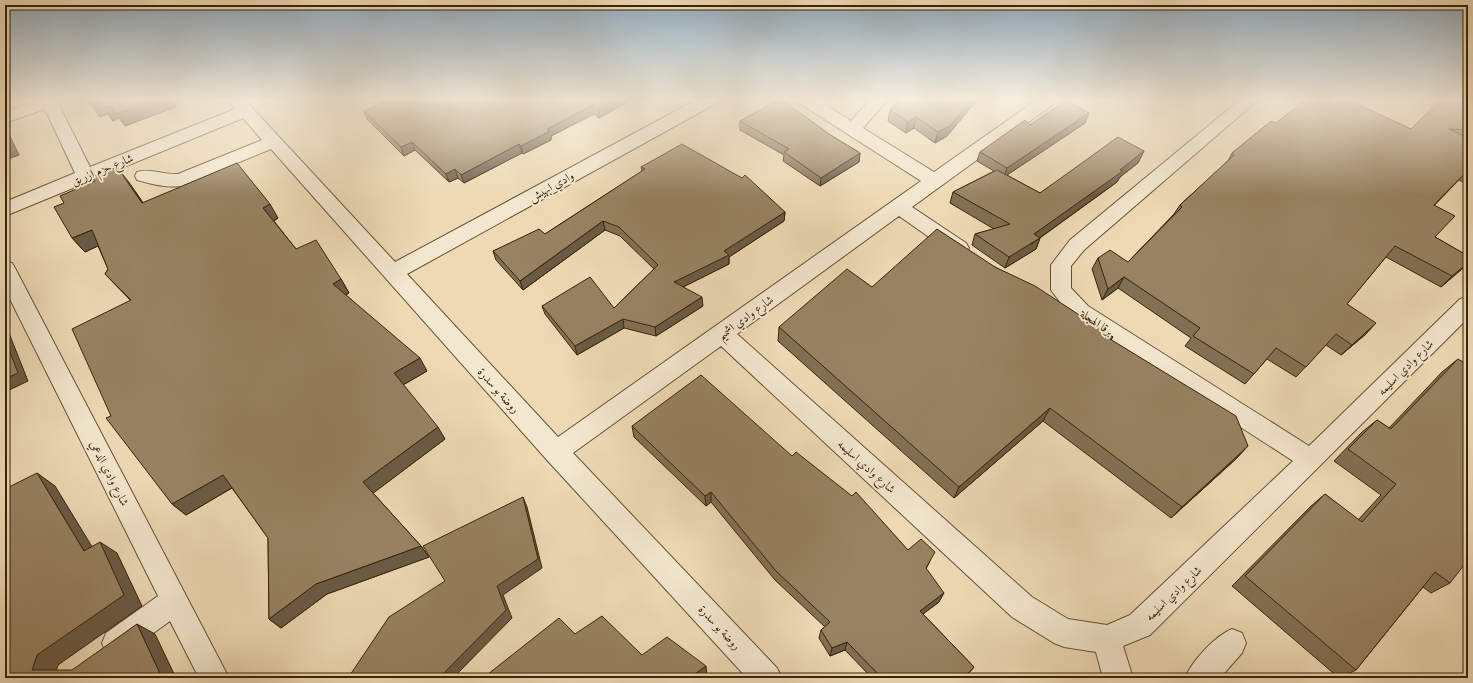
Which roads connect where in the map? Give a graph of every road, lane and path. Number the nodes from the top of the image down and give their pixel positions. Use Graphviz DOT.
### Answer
graph roads {
  1 [pos="63,131"];
  2 [pos="182,131"];
  3 [pos="263,131"];
  4 [pos="653,131"];
  5 [pos="854,131"];
  6 [pos="1005,131"];
  7 [pos="1213,131"];
  8 [pos="273,142"];
  9 [pos="85,175"];
  10 [pos="144,176"];
  11 [pos="934,182"];
  12 [pos="899,207"];
  13 [pos="5,209"];
  14 [pos="977,260"];
  15 [pos="5,268"];
  16 [pos="392,273"];
  17 [pos="1468,305"];
  18 [pos="722,333"];
  19 [pos="556,452"];
  20 [pos="1311,460"];
  21 [pos="175,600"];
  22 [pos="1107,640"];
  23 [pos="1232,643"];
  24 [pos="94,658"];
  25 [pos="214,678"];
  26 [pos="767,678"];
  27 [pos="1118,678"];
  28 [pos="1200,678"];
  1 -- 9 [label="street"];
  2 -- 9 [label="street, شارع حزم ازريق"];
  3 -- 8 [label="street, روضة بو سدرة"];
  4 -- 16 [label="street, وادي ابهيش"];
  5 -- 11 [label="street"];
  6 -- 11 [label="street, شارع وادي اشميم"];
  7 -- 20 [label="street, برقا الهجلة"];
  8 -- 10 [label="street"];
  8 -- 16 [label="street, روضة بو سدرة"];
  9 -- 13 [label="street, شارع حزم ازريق"];
  11 -- 12 [label="street, شارع وادي اشميم"];
  12 -- 14 [label="street"];
  12 -- 18 [label="street, شارع وادي اشميم"];
  15 -- 21 [label="street, شارع وادي الدعي"];
  16 -- 19 [label="street, روضة بو سدرة"];
  17 -- 20 [label="street, شارع وادي اسليمه"];
  18 -- 19 [label="street, شارع وادي اشميم"];
  18 -- 22 [label="street, شارع وادي اسليمه"];
  19 -- 26 [label="street, روضة بو سدرة"];
  20 -- 22 [label="street, شارع وادي اسليمه"];
  21 -- 24 [label="street"];
  21 -- 25 [label="street, شارع وادي الدعي"];
  22 -- 27 [label="street"];
  23 -- 28 [label="street"];
}
